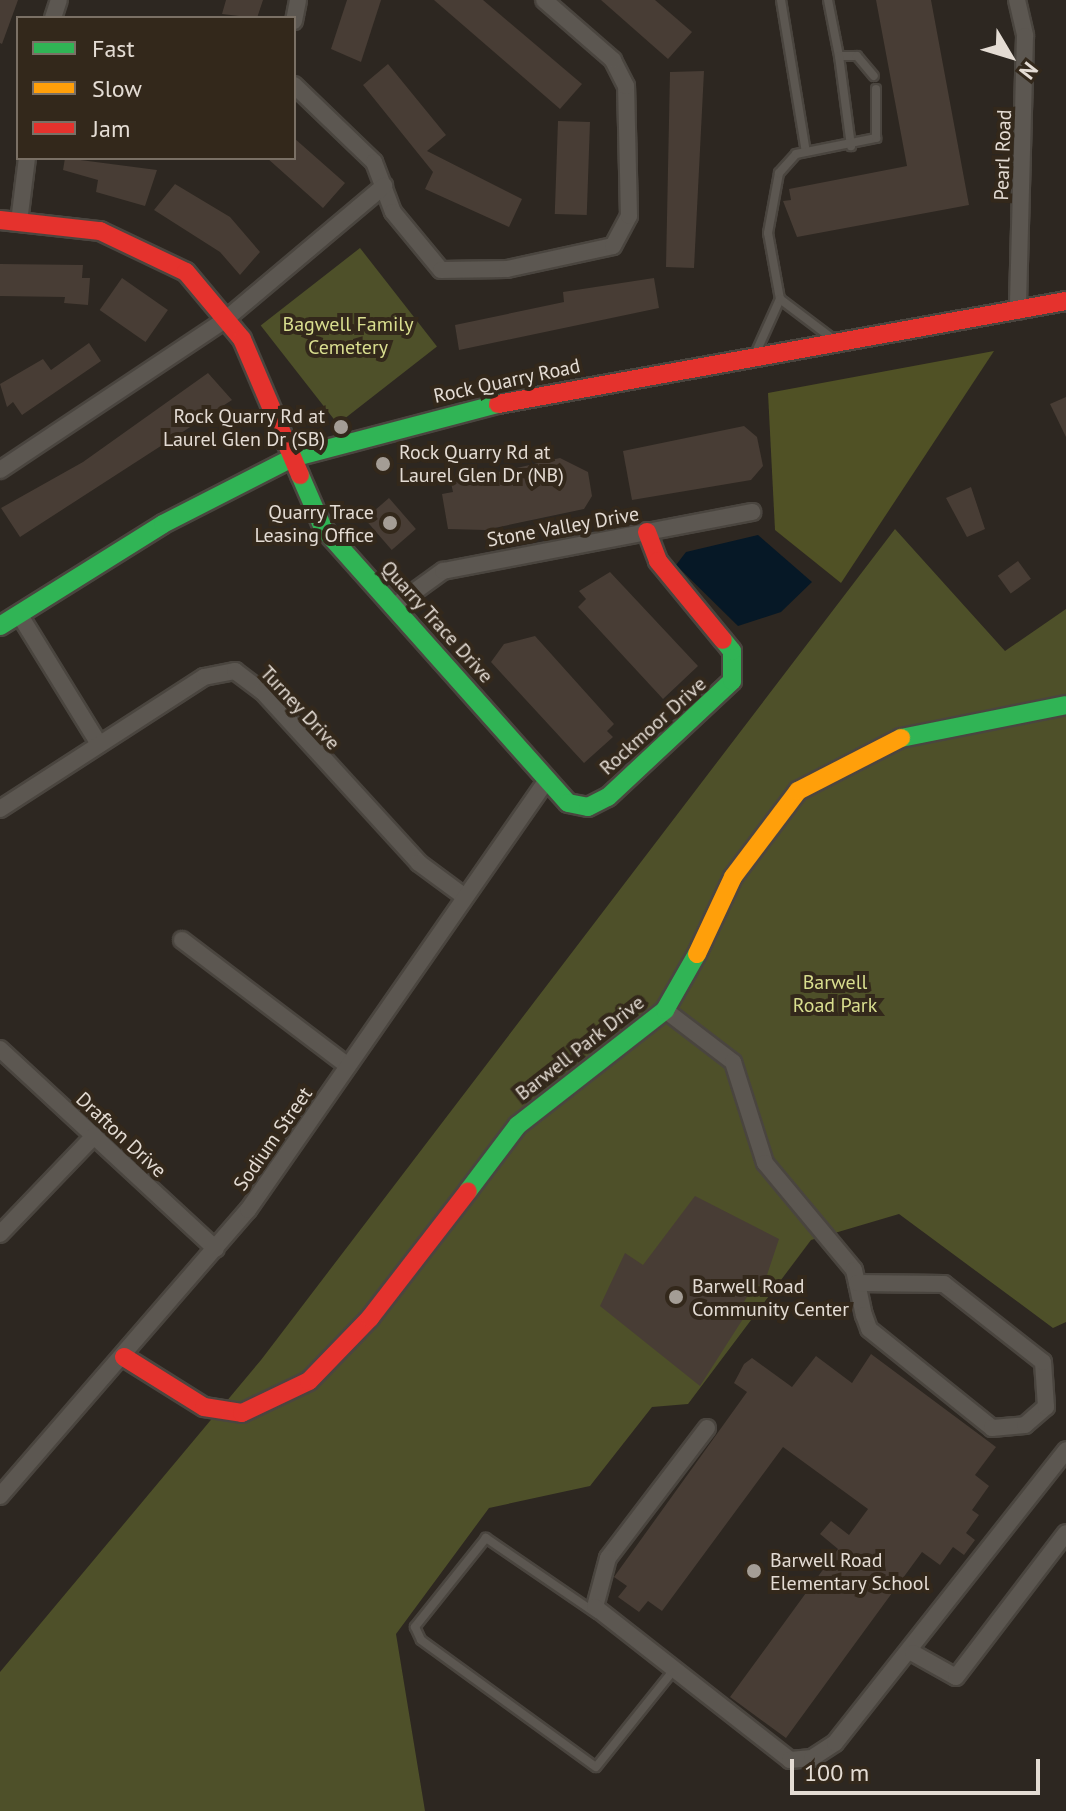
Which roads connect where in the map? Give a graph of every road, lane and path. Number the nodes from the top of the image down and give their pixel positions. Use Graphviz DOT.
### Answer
graph roads {
  1 [pos="544,0"];
  2 [pos="781,0"];
  3 [pos="828,0"];
  4 [pos="1017,0"];
  5 [pos="839,56"];
  6 [pos="874,76"];
  7 [pos="296,87"];
  8 [pos="876,89"];
  9 [pos="851,146"];
  10 [pos="806,152"];
  11 [pos="26,160"];
  12 [pos="384,186"];
  13 [pos="9,221"];
  14 [pos="780,299"];
  15 [pos="1066,301"];
  16 [pos="1018,311"];
  17 [pos="226,319"];
  18 [pos="844,343"];
  19 [pos="752,360"];
  20 [pos="292,458"];
  21 [pos="0,470"];
  22 [pos="752,512"];
  23 [pos="647,532"];
  24 [pos="393,607"];
  25 [pos="19,614"];
  26 [pos="0,626"];
  27 [pos="1066,705"];
  28 [pos="99,744"];
  29 [pos="547,780"];
  30 [pos="568,803"];
  31 [pos="0,809"];
  32 [pos="465,897"];
  33 [pos="182,940"];
  34 [pos="665,1010"];
  35 [pos="0,1049"];
  36 [pos="348,1066"];
  37 [pos="94,1136"];
  38 [pos="0,1234"];
  39 [pos="216,1249"];
  40 [pos="857,1283"];
  41 [pos="124,1357"];
  42 [pos="707,1428"];
  43 [pos="1066,1450"];
  44 [pos="0,1496"];
  45 [pos="1066,1533"];
  46 [pos="601,1616"];
  47 [pos="913,1653"];
  48 [pos="673,1671"];
  1 -- 12 [label="street"];
  2 -- 10 [label="lane"];
  3 -- 5 [label="lane"];
  4 -- 16 [label="street, Pearl Road"];
  5 -- 6 [label="lane"];
  5 -- 9 [label="lane"];
  7 -- 12 [label="street"];
  8 -- 9 [label="lane"];
  9 -- 10 [label="lane"];
  10 -- 14 [label="lane"];
  11 -- 13 [label="street"];
  12 -- 17 [label="street"];
  13 -- 17 [label="street, Quarry Trace Drive"];
  14 -- 18 [label="lane"];
  14 -- 19 [label="lane"];
  15 -- 16 [label="street, Rock Quarry Road"];
  16 -- 18 [label="street, Rock Quarry Road"];
  17 -- 20 [label="street, Quarry Trace Drive"];
  17 -- 21 [label="street"];
  18 -- 19 [label="street, Rock Quarry Road"];
  19 -- 20 [label="street, Rock Quarry Road"];
  20 -- 24 [label="street, Quarry Trace Drive"];
  20 -- 25 [label="street, Rock Quarry Road"];
  22 -- 23 [label="street, Stone Valley Drive"];
  23 -- 24 [label="street, Stone Valley Drive"];
  23 -- 30 [label="street, Rockmoor Drive"];
  24 -- 29 [label="street, Quarry Trace Drive"];
  25 -- 26 [label="street, Rock Quarry Road"];
  25 -- 28 [label="street"];
  27 -- 34 [label="street, Barwell Park Drive"];
  28 -- 31 [label="street, Turney Drive"];
  28 -- 32 [label="street, Turney Drive"];
  29 -- 30 [label="street, Quarry Trace Drive"];
  29 -- 32 [label="street, Sodium Street"];
  32 -- 36 [label="street, Sodium Street"];
  33 -- 36 [label="street"];
  34 -- 40 [label="street"];
  34 -- 41 [label="street, Barwell Park Drive"];
  35 -- 37 [label="street, Drafton Drive"];
  36 -- 39 [label="street, Sodium Street"];
  37 -- 38 [label="street"];
  37 -- 39 [label="street, Drafton Drive"];
  39 -- 41 [label="street, Sodium Street"];
  40 -- 40 [label="street"];
  41 -- 44 [label="street, Sodium Street"];
  42 -- 46 [label="street"];
  43 -- 47 [label="street"];
  45 -- 47 [label="street"];
  46 -- 48 [label="street"];
  46 -- 48 [label="lane"];
  47 -- 48 [label="street"];
}
